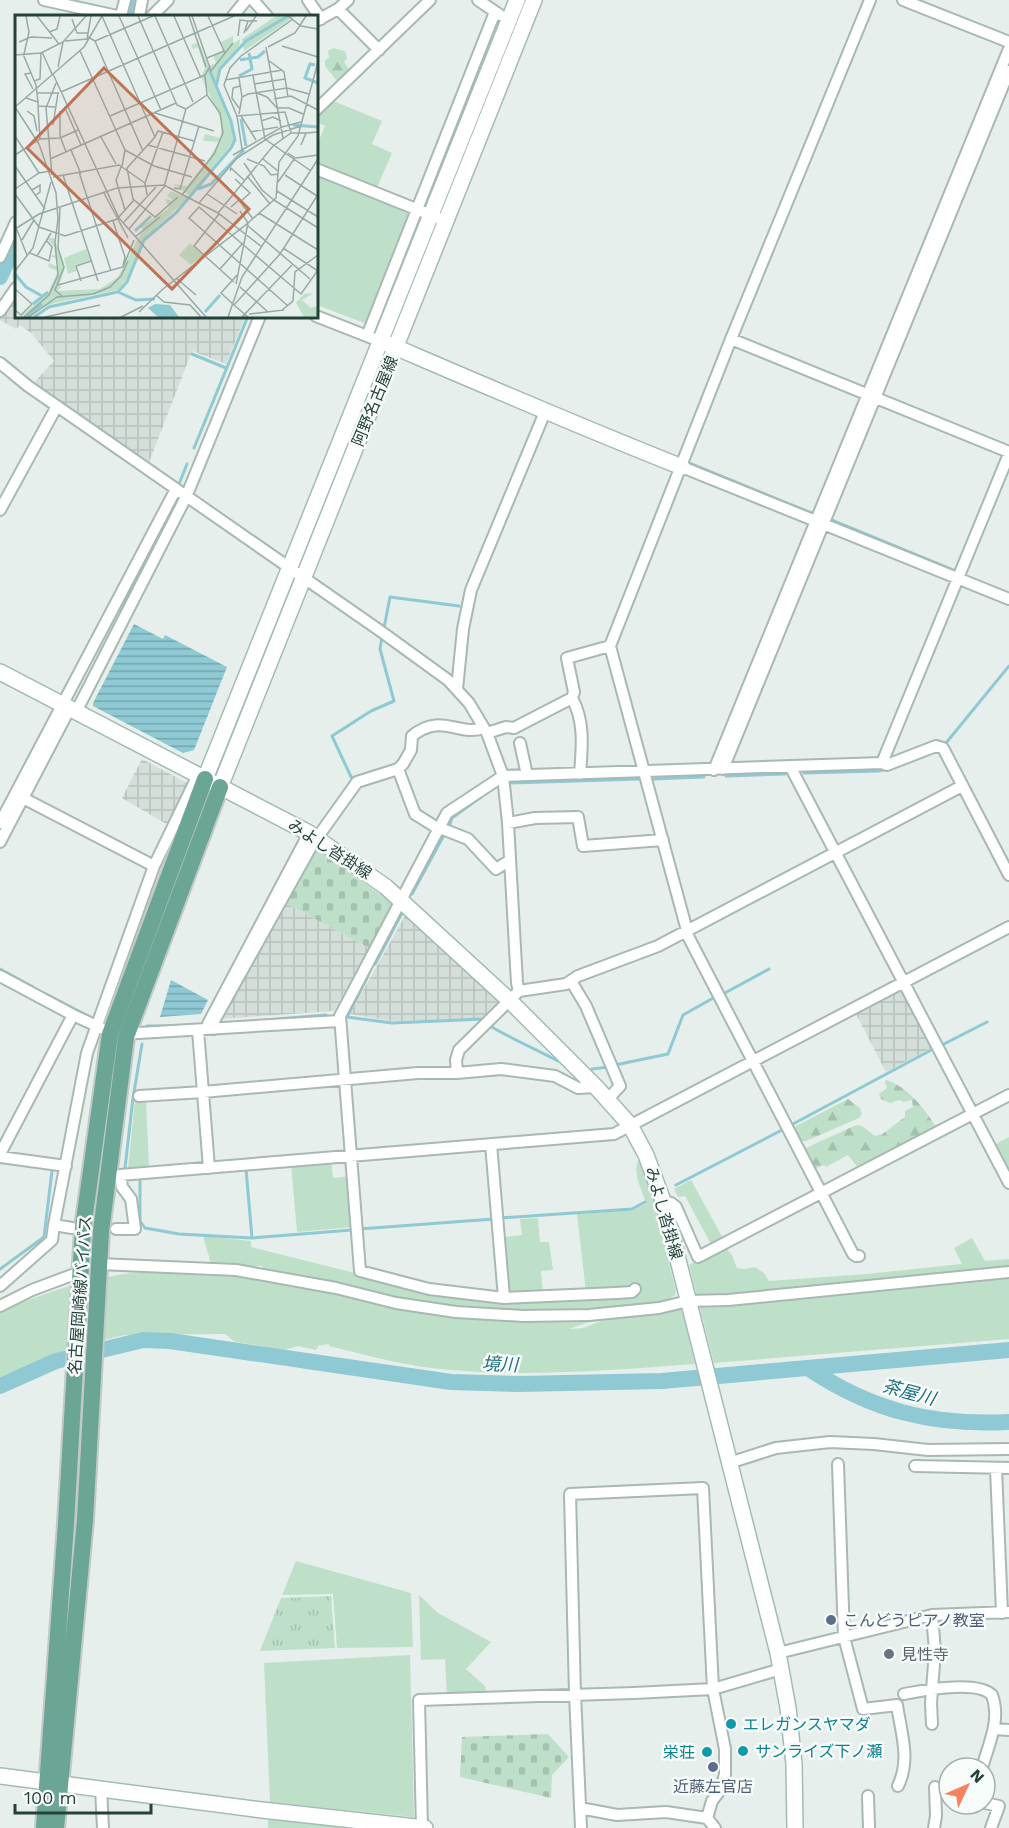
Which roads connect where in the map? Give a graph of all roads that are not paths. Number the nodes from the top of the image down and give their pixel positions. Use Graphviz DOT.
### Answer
graph roads {
  1 [pos="44,0"];
  2 [pos="124,0"];
  3 [pos="142,0"];
  4 [pos="168,0"];
  5 [pos="246,0"];
  6 [pos="253,0"];
  7 [pos="308,0"];
  8 [pos="348,0"];
  9 [pos="430,0"];
  10 [pos="478,0"];
  11 [pos="517,0"];
  12 [pos="534,0"];
  13 [pos="870,0"];
  14 [pos="903,0"];
  15 [pos="338,9"];
  16 [pos="495,12"];
  17 [pos="114,15"];
  18 [pos="119,15"];
  19 [pos="139,15"];
  20 [pos="153,15"];
  21 [pos="234,15"];
  22 [pos="266,15"];
  23 [pos="316,15"];
  24 [pos="319,20"];
  25 [pos="508,21"];
  26 [pos="1009,42"];
  27 [pos="1009,49"];
  28 [pos="379,50"];
  29 [pos="1009,71"];
  30 [pos="318,108"];
  31 [pos="318,170"];
  32 [pos="424,212"];
  33 [pos="446,221"];
  34 [pos="15,224"];
  35 [pos="0,257"];
  36 [pos="15,289"];
  37 [pos="2,303"];
  38 [pos="318,317"];
  39 [pos="259,318"];
  40 [pos="374,339"];
  41 [pos="731,339"];
  42 [pos="396,348"];
  43 [pos="0,363"];
  44 [pos="872,395"];
  45 [pos="57,406"];
  46 [pos="545,412"];
  47 [pos="1009,453"];
  48 [pos="682,467"];
  49 [pos="176,489"];
  50 [pos="186,497"];
  51 [pos="0,510"];
  52 [pos="819,522"];
  53 [pos="289,568"];
  54 [pos="303,578"];
  55 [pos="957,578"];
  56 [pos="1009,599"];
  57 [pos="610,646"];
  58 [pos="0,672"];
  59 [pos="457,689"];
  60 [pos="572,698"];
  61 [pos="70,708"];
  62 [pos="486,731"];
  63 [pos="520,743"];
  64 [pos="882,764"];
  65 [pos="791,768"];
  66 [pos="398,769"];
  67 [pos="719,770"];
  68 [pos="645,772"];
  69 [pos="580,774"];
  70 [pos="527,775"];
  71 [pos="503,776"];
  72 [pos="208,780"];
  73 [pos="963,786"];
  74 [pos="23,798"];
  75 [pos="0,823"];
  76 [pos="508,823"];
  77 [pos="439,829"];
  78 [pos="313,836"];
  79 [pos="663,840"];
  80 [pos="0,842"];
  81 [pos="835,851"];
  82 [pos="510,861"];
  83 [pos="154,866"];
  84 [pos="1009,875"];
  85 [pos="401,899"];
  86 [pos="1009,927"];
  87 [pos="686,930"];
  88 [pos="0,976"];
  89 [pos="572,981"];
  90 [pos="904,983"];
  91 [pos="514,996"];
  92 [pos="73,1016"];
  93 [pos="339,1021"];
  94 [pos="207,1029"];
  95 [pos="111,1031"];
  96 [pos="753,1062"];
  97 [pos="457,1073"];
  98 [pos="345,1080"];
  99 [pos="596,1087"];
  100 [pos="203,1092"];
  101 [pos="1009,1095"];
  102 [pos="139,1096"];
  103 [pos="607,1100"];
  104 [pos="973,1114"];
  105 [pos="630,1125"];
  106 [pos="491,1144"];
  107 [pos="0,1155"];
  108 [pos="350,1157"];
  109 [pos="66,1167"];
  110 [pos="209,1168"];
  111 [pos="1009,1183"];
  112 [pos="822,1192"];
  113 [pos="663,1201"];
  114 [pos="54,1225"];
  115 [pos="72,1228"];
  116 [pos="116,1230"];
  117 [pos="859,1256"];
  118 [pos="99,1271"];
  119 [pos="1009,1272"];
  120 [pos="80,1276"];
  121 [pos="0,1286"];
  122 [pos="635,1289"];
  123 [pos="504,1298"];
  124 [pos="688,1301"];
  125 [pos="0,1306"];
  126 [pos="1009,1449"];
  127 [pos="728,1459"];
  128 [pos="838,1464"];
  129 [pos="915,1466"];
  130 [pos="996,1468"];
  131 [pos="1009,1468"];
  132 [pos="1005,1612"];
  133 [pos="932,1615"];
  134 [pos="844,1637"];
  135 [pos="780,1661"];
  136 [pos="933,1688"];
  137 [pos="713,1689"];
  138 [pos="575,1694"];
  139 [pos="903,1694"];
  140 [pos="932,1724"];
  141 [pos="994,1729"];
  142 [pos="1009,1730"];
  143 [pos="986,1756"];
  144 [pos="0,1776"];
  145 [pos="53,1783"];
  146 [pos="898,1786"];
  147 [pos="935,1787"];
  148 [pos="101,1788"];
  149 [pos="868,1796"];
  150 [pos="580,1808"];
  151 [pos="707,1818"];
  152 [pos="44,1828"];
  153 [pos="56,1828"];
  154 [pos="103,1828"];
  155 [pos="423,1828"];
  156 [pos="580,1828"];
  157 [pos="715,1828"];
  158 [pos="795,1828"];
  159 [pos="869,1828"];
  160 [pos="934,1828"];
  1 -- 17 [label="street"];
  2 -- 18 [label="street"];
  3 -- 19 [label="street"];
  4 -- 20 [label="street"];
  5 -- 21 [label="street"];
  6 -- 22 [label="street"];
  7 -- 23 [label="street"];
  8 -- 15 [label="street"];
  9 -- 28 [label="street"];
  10 -- 16 [label="street"];
  11 -- 25 [label="main road, 阿野名古屋線"];
  12 -- 33 [label="main road, 阿野名古屋線"];
  13 -- 41 [label="street"];
  14 -- 26 [label="street"];
  15 -- 24 [label="street"];
  15 -- 28 [label="street"];
  16 -- 25 [label="street"];
  16 -- 32 [label="street"];
  25 -- 32 [label="main road, 阿野名古屋線"];
  27 -- 44 [label="street"];
  28 -- 30 [label="street"];
  29 -- 44 [label="street"];
  31 -- 32 [label="street"];
  32 -- 33 [label="street"];
  32 -- 40 [label="main road, 阿野名古屋線"];
  33 -- 42 [label="main road, 阿野名古屋線"];
  34 -- 35 [label="street"];
  36 -- 37 [label="street"];
  38 -- 40 [label="street"];
  39 -- 50 [label="street"];
  40 -- 42 [label="main road"];
  40 -- 53 [label="main road, 阿野名古屋線"];
  41 -- 44 [label="street"];
  41 -- 48 [label="street"];
  42 -- 46 [label="main road"];
  42 -- 54 [label="main road, 阿野名古屋線"];
  43 -- 45 [label="street"];
  44 -- 47 [label="street"];
  44 -- 52 [label="street"];
  45 -- 49 [label="street"];
  45 -- 51 [label="street"];
  46 -- 48 [label="main road"];
  46 -- 59 [label="street"];
  47 -- 55 [label="street"];
  48 -- 52 [label="street"];
  48 -- 57 [label="street"];
  49 -- 50 [label="street"];
  49 -- 61 [label="street"];
  50 -- 53 [label="street"];
  50 -- 61 [label="street"];
  52 -- 55 [label="street"];
  52 -- 67 [label="street"];
  53 -- 54 [label="street"];
  53 -- 72 [label="main road, 阿野名古屋線"];
  54 -- 59 [label="street"];
  54 -- 72 [label="main road, 阿野名古屋線"];
  55 -- 56 [label="street"];
  55 -- 64 [label="street"];
  57 -- 60 [label="street"];
  57 -- 68 [label="street"];
  58 -- 61 [label="main road"];
  59 -- 62 [label="street"];
  60 -- 62 [label="street"];
  60 -- 69 [label="street"];
  61 -- 72 [label="main road"];
  61 -- 74 [label="street"];
  61 -- 75 [label="street"];
  62 -- 66 [label="street"];
  62 -- 71 [label="street"];
  63 -- 70 [label="street"];
  64 -- 65 [label="street"];
  64 -- 73 [label="street"];
  65 -- 67 [label="street"];
  65 -- 81 [label="street"];
  66 -- 77 [label="street"];
  66 -- 78 [label="street"];
  67 -- 68 [label="street"];
  68 -- 69 [label="street"];
  68 -- 79 [label="street"];
  69 -- 70 [label="street"];
  70 -- 71 [label="street"];
  71 -- 76 [label="street"];
  71 -- 77 [label="street"];
  72 -- 78 [label="main road, みよし沓掛線"];
  72 -- 83 [label="street"];
  72 -- 95 [label="main road, 名古屋岡崎線バイパス"];
  73 -- 81 [label="street"];
  73 -- 84 [label="street"];
  74 -- 80 [label="street"];
  74 -- 83 [label="street"];
  76 -- 79 [label="street"];
  76 -- 82 [label="street"];
  77 -- 82 [label="street"];
  77 -- 85 [label="street"];
  78 -- 85 [label="main road, みよし沓掛線"];
  78 -- 94 [label="street"];
  79 -- 87 [label="street"];
  81 -- 87 [label="street"];
  81 -- 90 [label="street"];
  82 -- 91 [label="street"];
  83 -- 95 [label="street"];
  85 -- 91 [label="main road, みよし沓掛線"];
  85 -- 93 [label="street"];
  86 -- 90 [label="street"];
  87 -- 89 [label="street"];
  87 -- 96 [label="street"];
  88 -- 92 [label="street"];
  89 -- 91 [label="street"];
  89 -- 103 [label="street"];
  90 -- 96 [label="street"];
  90 -- 104 [label="street"];
  91 -- 97 [label="street"];
  91 -- 99 [label="main road, みよし沓掛線"];
  92 -- 95 [label="street"];
  92 -- 107 [label="street"];
  93 -- 94 [label="street"];
  93 -- 98 [label="street"];
  94 -- 95 [label="street"];
  94 -- 100 [label="street"];
  95 -- 109 [label="street"];
  95 -- 118 [label="main road, 名古屋岡崎線バイパス"];
  95 -- 120 [label="main road, 名古屋岡崎線バイパス"];
  96 -- 105 [label="street"];
  96 -- 112 [label="street"];
  97 -- 98 [label="street"];
  97 -- 99 [label="street"];
  98 -- 100 [label="street"];
  98 -- 108 [label="street"];
  99 -- 103 [label="main road, みよし沓掛線"];
  100 -- 102 [label="street"];
  100 -- 110 [label="street"];
  101 -- 104 [label="street"];
  103 -- 105 [label="main road, みよし沓掛線"];
  104 -- 111 [label="street"];
  104 -- 112 [label="street"];
  105 -- 106 [label="street"];
  105 -- 113 [label="main road, みよし沓掛線"];
  106 -- 108 [label="street"];
  106 -- 123 [label="street"];
  107 -- 109 [label="street"];
  108 -- 110 [label="street"];
  108 -- 123 [label="street"];
  109 -- 114 [label="street"];
  110 -- 116 [label="street"];
  112 -- 113 [label="street"];
  112 -- 117 [label="street"];
  113 -- 124 [label="main road, みよし沓掛線"];
  114 -- 115 [label="street"];
  114 -- 121 [label="street"];
  118 -- 124 [label="street"];
  118 -- 145 [label="main road, 名古屋岡崎線バイパス"];
  119 -- 124 [label="street"];
  120 -- 125 [label="street"];
  120 -- 145 [label="main road, 名古屋岡崎線バイパス"];
  122 -- 123 [label="street"];
  124 -- 127 [label="main road, みよし沓掛線"];
  126 -- 127 [label="street"];
  127 -- 135 [label="main road, みよし沓掛線"];
  128 -- 134 [label="street"];
  129 -- 130 [label="street"];
  130 -- 131 [label="street"];
  130 -- 132 [label="street"];
  132 -- 133 [label="street"];
  133 -- 134 [label="street"];
  133 -- 136 [label="street"];
  134 -- 135 [label="street"];
  134 -- 146 [label="street"];
  135 -- 137 [label="street"];
  135 -- 158 [label="main road, みよし沓掛線"];
  136 -- 139 [label="street"];
  136 -- 140 [label="street"];
  136 -- 141 [label="street"];
  137 -- 138 [label="street"];
  137 -- 138 [label="street"];
  137 -- 151 [label="street"];
  138 -- 150 [label="street"];
  138 -- 155 [label="street"];
  141 -- 142 [label="street"];
  141 -- 143 [label="street"];
  144 -- 145 [label="main road"];
  145 -- 148 [label="main road"];
  145 -- 152 [label="main road, 名古屋岡崎線バイパス"];
  145 -- 153 [label="main road, 名古屋岡崎線バイパス"];
  147 -- 160 [label="street"];
  148 -- 154 [label="street"];
  148 -- 155 [label="main road"];
  149 -- 159 [label="street"];
  150 -- 151 [label="street"];
  150 -- 156 [label="street"];
  151 -- 157 [label="street"];
}
